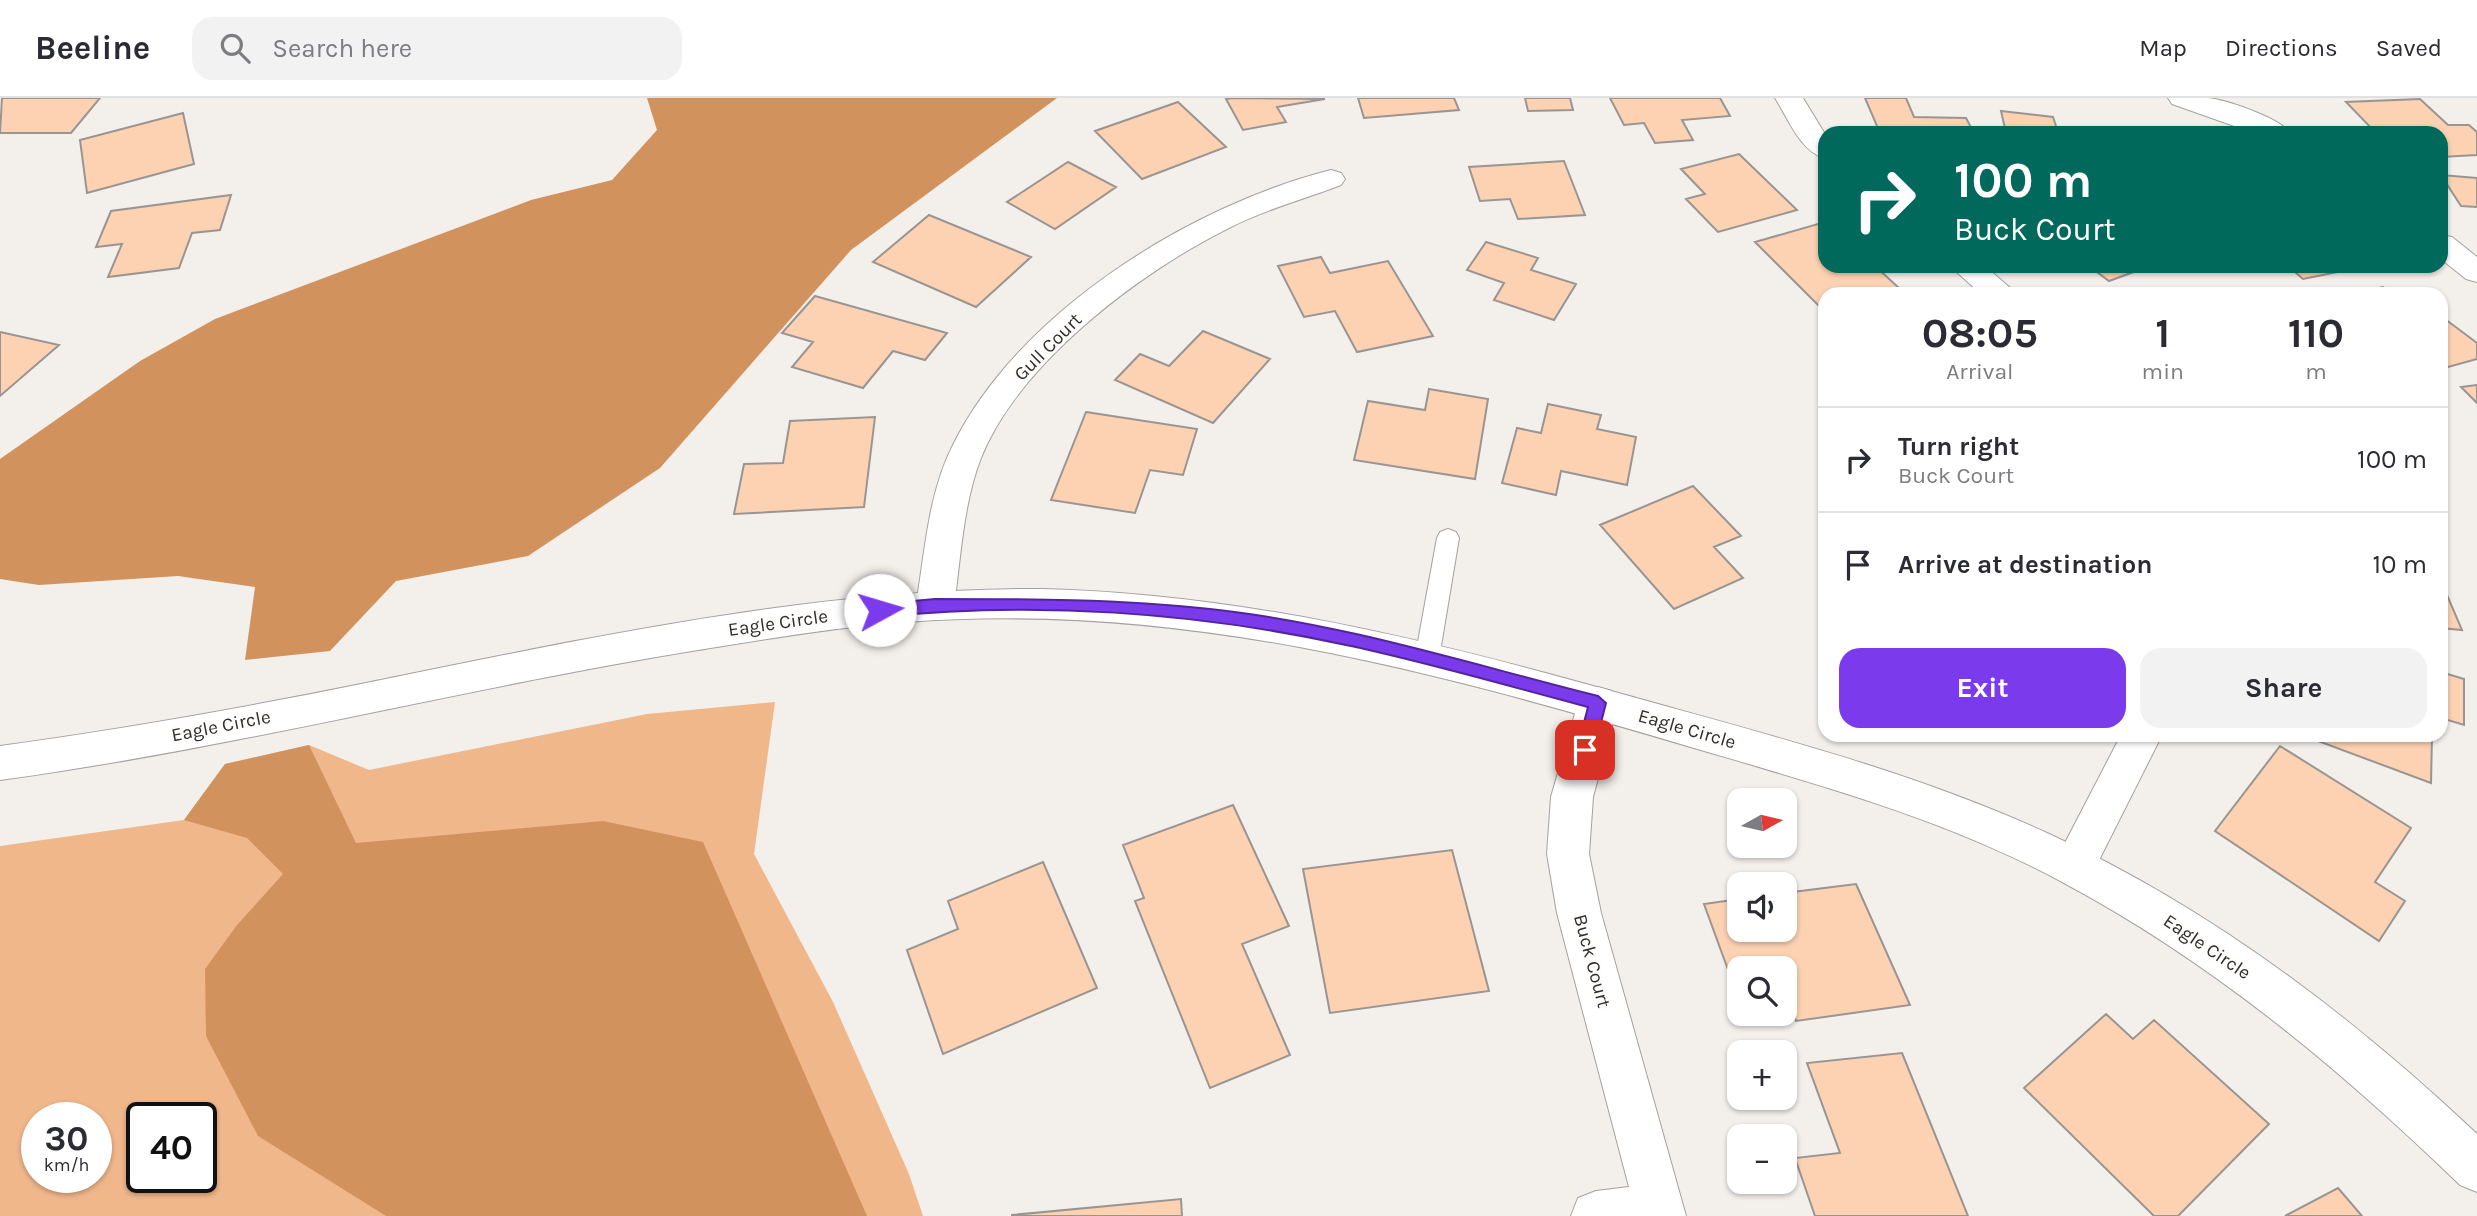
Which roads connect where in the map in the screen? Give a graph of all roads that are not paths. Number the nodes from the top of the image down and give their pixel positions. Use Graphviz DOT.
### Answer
graph roads {
  1 [pos="1789,98"];
  2 [pos="2182,98"];
  3 [pos="2262,126"];
  4 [pos="1818,142"];
  5 [pos="1331,179"];
  6 [pos="2448,249"];
  7 [pos="2477,272"];
  8 [pos="1974,273"];
  9 [pos="1992,287"];
  10 [pos="1448,538"];
  11 [pos="935,605"];
  12 [pos="1427,657"];
  13 [pos="1598,703"];
  14 [pos="2138,742"];
  15 [pos="0,763"];
  16 [pos="2074,866"];
  17 [pos="2477,1168"];
  18 [pos="1660,1213"];
  19 [pos="1596,1216"];
  1 -- 4 [label="street"];
  2 -- 3 [label="street"];
  5 -- 11 [label="street, Gull Court"];
  6 -- 7 [label="street"];
  8 -- 9 [label="street"];
  10 -- 12 [label="lane"];
  11 -- 12 [label="street, Eagle Circle"];
  11 -- 15 [label="street, Eagle Circle"];
  12 -- 13 [label="street, Eagle Circle"];
  13 -- 16 [label="street, Eagle Circle"];
  13 -- 18 [label="street, Buck Court"];
  14 -- 16 [label="street"];
  16 -- 17 [label="street, Eagle Circle"];
  18 -- 19 [label="street"];
}
